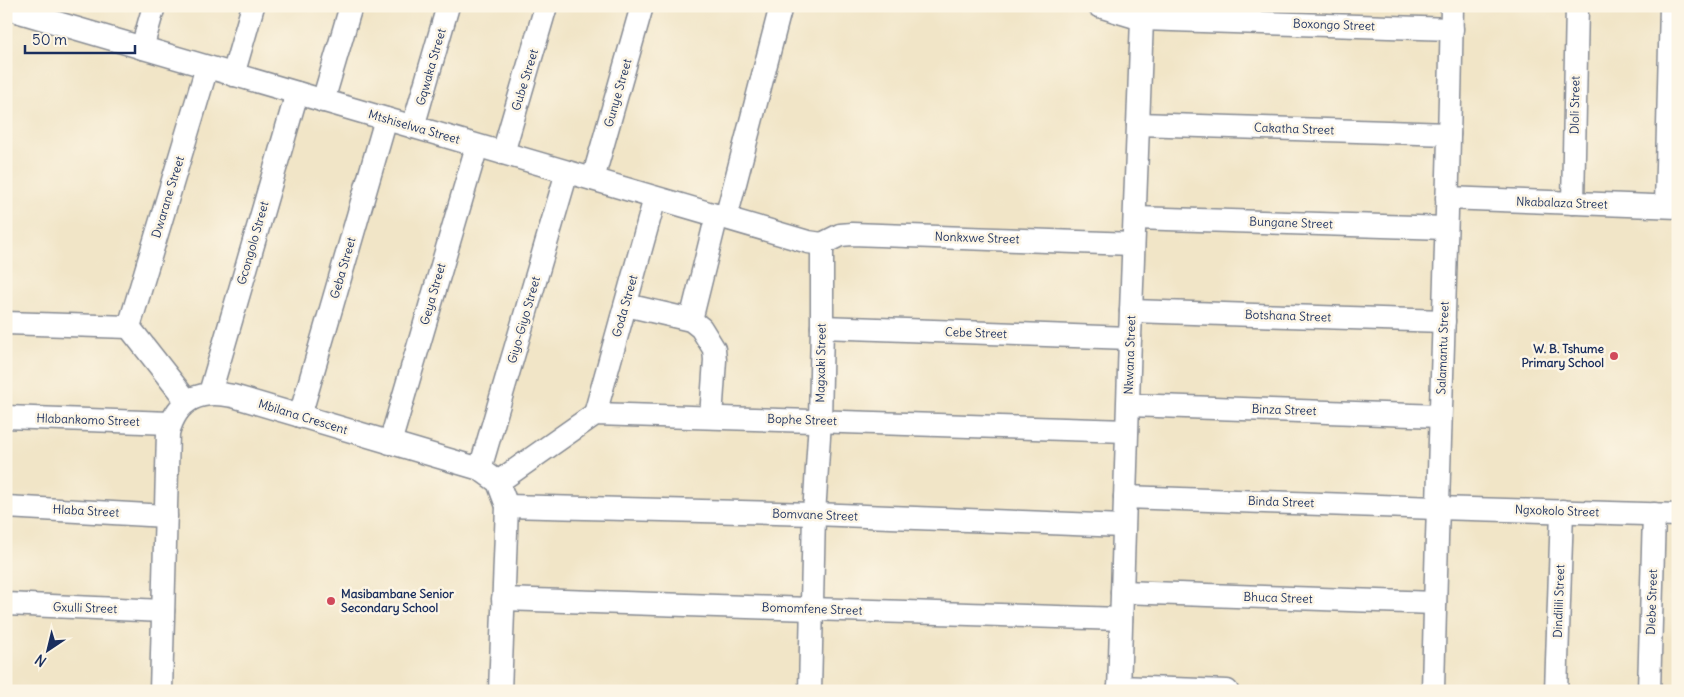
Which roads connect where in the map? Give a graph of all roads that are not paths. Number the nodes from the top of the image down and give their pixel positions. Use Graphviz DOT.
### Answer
graph roads {
  1 [pos="154,6"];
  2 [pos="253,6"];
  3 [pos="351,6"];
  4 [pos="448,6"];
  5 [pos="546,6"];
  6 [pos="642,6"];
  7 [pos="781,6"];
  8 [pos="1099,6"];
  9 [pos="1452,6"];
  10 [pos="1578,6"];
  11 [pos="1671,6"];
  12 [pos="6,8"];
  13 [pos="1148,13"];
  14 [pos="55,14"];
  15 [pos="1452,29"];
  16 [pos="142,48"];
  17 [pos="207,67"];
  18 [pos="233,75"];
  19 [pos="297,93"];
  20 [pos="323,101"];
  21 [pos="386,119"];
  22 [pos="1138,124"];
  23 [pos="413,127"];
  24 [pos="1449,134"];
  25 [pos="476,146"];
  26 [pos="503,153"];
  27 [pos="567,172"];
  28 [pos="593,179"];
  29 [pos="655,198"];
  30 [pos="1447,198"];
  31 [pos="1573,203"];
  32 [pos="1672,206"];
  33 [pos="721,217"];
  34 [pos="1135,218"];
  35 [pos="1446,228"];
  36 [pos="822,244"];
  37 [pos="1133,244"];
  38 [pos="626,305"];
  39 [pos="1131,311"];
  40 [pos="691,320"];
  41 [pos="1444,321"];
  42 [pos="6,323"];
  43 [pos="129,327"];
  44 [pos="822,327"];
  45 [pos="1130,338"];
  46 [pos="210,393"];
  47 [pos="187,401"];
  48 [pos="1129,405"];
  49 [pos="595,414"];
  50 [pos="300,416"];
  51 [pos="1440,416"];
  52 [pos="6,417"];
  53 [pos="711,417"];
  54 [pos="820,421"];
  55 [pos="170,423"];
  56 [pos="1128,431"];
  57 [pos="390,443"];
  58 [pos="480,469"];
  59 [pos="498,482"];
  60 [pos="1125,497"];
  61 [pos="507,506"];
  62 [pos="6,507"];
  63 [pos="1437,508"];
  64 [pos="1562,511"];
  65 [pos="814,514"];
  66 [pos="1654,514"];
  67 [pos="1678,515"];
  68 [pos="166,516"];
  69 [pos="1123,526"];
  70 [pos="1122,592"];
  71 [pos="503,599"];
  72 [pos="1435,603"];
  73 [pos="6,604"];
  74 [pos="813,609"];
  75 [pos="163,611"];
  76 [pos="1121,619"];
  77 [pos="1119,689"];
  78 [pos="161,691"];
  79 [pos="500,691"];
  80 [pos="810,691"];
  81 [pos="1227,691"];
  82 [pos="1433,691"];
  83 [pos="1556,691"];
  84 [pos="1649,691"];
  1 -- 16 [label="street"];
  2 -- 18 [label="street"];
  3 -- 20 [label="street"];
  4 -- 23 [label="street, Gqwaka Street"];
  5 -- 26 [label="street, Gube Street"];
  6 -- 28 [label="street, Gunye Street"];
  7 -- 33 [label="street"];
  8 -- 13 [label="street, Boxongo Street"];
  9 -- 15 [label="street, Salamantu Street"];
  10 -- 31 [label="street, Dloli Street"];
  11 -- 32 [label="street"];
  12 -- 14 [label="street, Mtshiselwa Street"];
  13 -- 15 [label="street, Boxongo Street"];
  13 -- 22 [label="street, Nkwana Street"];
  14 -- 16 [label="street, Mtshiselwa Street"];
  15 -- 24 [label="street, Salamantu Street"];
  16 -- 17 [label="street, Mtshiselwa Street"];
  17 -- 18 [label="street, Mtshiselwa Street"];
  17 -- 43 [label="street, Dwarane Street"];
  18 -- 19 [label="street, Mtshiselwa Street"];
  19 -- 20 [label="street, Mtshiselwa Street"];
  19 -- 46 [label="street, Gcongolo Street"];
  20 -- 21 [label="street, Mtshiselwa Street"];
  21 -- 23 [label="street, Mtshiselwa Street"];
  21 -- 50 [label="street, Geba Street"];
  22 -- 24 [label="street, Cakatha Street"];
  22 -- 34 [label="street, Nkwana Street"];
  23 -- 25 [label="street, Mtshiselwa Street"];
  24 -- 30 [label="street, Salamantu Street"];
  25 -- 26 [label="street, Mtshiselwa Street"];
  25 -- 57 [label="street, Geya Street"];
  26 -- 27 [label="street, Mtshiselwa Street"];
  27 -- 28 [label="street, Mtshiselwa Street"];
  27 -- 58 [label="street, Giyo-Giyo Street"];
  28 -- 29 [label="street, Mtshiselwa Street"];
  29 -- 33 [label="street, Mtshiselwa Street"];
  29 -- 38 [label="street, Goda Street"];
  30 -- 31 [label="street, Nkabalaza Street"];
  30 -- 35 [label="street, Salamantu Street"];
  31 -- 32 [label="street, Nkabalaza Street"];
  33 -- 36 [label="street, Mtshiselwa Street"];
  33 -- 40 [label="street"];
  34 -- 35 [label="street, Bungane Street"];
  34 -- 37 [label="street, Nkwana Street"];
  35 -- 41 [label="street, Salamantu Street"];
  36 -- 37 [label="street, Nonkxwe Street"];
  36 -- 44 [label="street, Magxaki Street"];
  37 -- 39 [label="street, Nkwana Street"];
  38 -- 40 [label="street"];
  38 -- 49 [label="street, Goda Street"];
  39 -- 41 [label="street, Botshana Street"];
  39 -- 45 [label="street, Nkwana Street"];
  40 -- 53 [label="street"];
  41 -- 51 [label="street, Salamantu Street"];
  42 -- 43 [label="street"];
  43 -- 47 [label="street"];
  44 -- 45 [label="street, Cebe Street"];
  44 -- 54 [label="street, Magxaki Street"];
  45 -- 48 [label="street, Nkwana Street"];
  46 -- 47 [label="street, Mbilana Crescent"];
  46 -- 50 [label="street, Mbilana Crescent"];
  47 -- 55 [label="street"];
  48 -- 51 [label="street, Binza Street"];
  48 -- 56 [label="street, Nkwana Street"];
  49 -- 53 [label="street, Bophe Street"];
  49 -- 59 [label="street"];
  50 -- 57 [label="street, Mbilana Crescent"];
  51 -- 63 [label="street, Salamantu Street"];
  52 -- 55 [label="street, Hlabankomo Street"];
  53 -- 54 [label="street, Bophe Street"];
  54 -- 56 [label="street, Bophe Street"];
  54 -- 65 [label="street, Magxaki Street"];
  55 -- 68 [label="street"];
  56 -- 60 [label="street, Nkwana Street"];
  57 -- 58 [label="street, Mbilana Crescent"];
  58 -- 59 [label="street, Mbilana Crescent"];
  59 -- 61 [label="street"];
  60 -- 63 [label="street, Binda Street"];
  60 -- 69 [label="street, Nkwana Street"];
  61 -- 65 [label="street, Bomvane Street"];
  61 -- 71 [label="street"];
  62 -- 68 [label="street, Hlaba Street"];
  63 -- 64 [label="street, Ngxokolo Street"];
  63 -- 72 [label="street, Salamantu Street"];
  64 -- 66 [label="street, Ngxokolo Street"];
  64 -- 83 [label="street, Dindilili Street"];
  65 -- 69 [label="street, Bomvane Street"];
  65 -- 74 [label="street, Magxaki Street"];
  66 -- 67 [label="street, Ngxokolo Street"];
  66 -- 84 [label="street, Dlebe Street"];
  68 -- 75 [label="street"];
  69 -- 70 [label="street, Nkwana Street"];
  70 -- 72 [label="street, Bhuca Street"];
  70 -- 76 [label="street, Nkwana Street"];
  71 -- 74 [label="street, Bomomfene Street"];
  71 -- 79 [label="street"];
  72 -- 82 [label="street, Salamantu Street"];
  73 -- 75 [label="street, Gxulli Street"];
  74 -- 76 [label="street, Bomomfene Street"];
  74 -- 80 [label="street, Magxaki Street"];
  75 -- 78 [label="street"];
  76 -- 77 [label="street, Nkwana Street"];
  77 -- 81 [label="street"];
}
